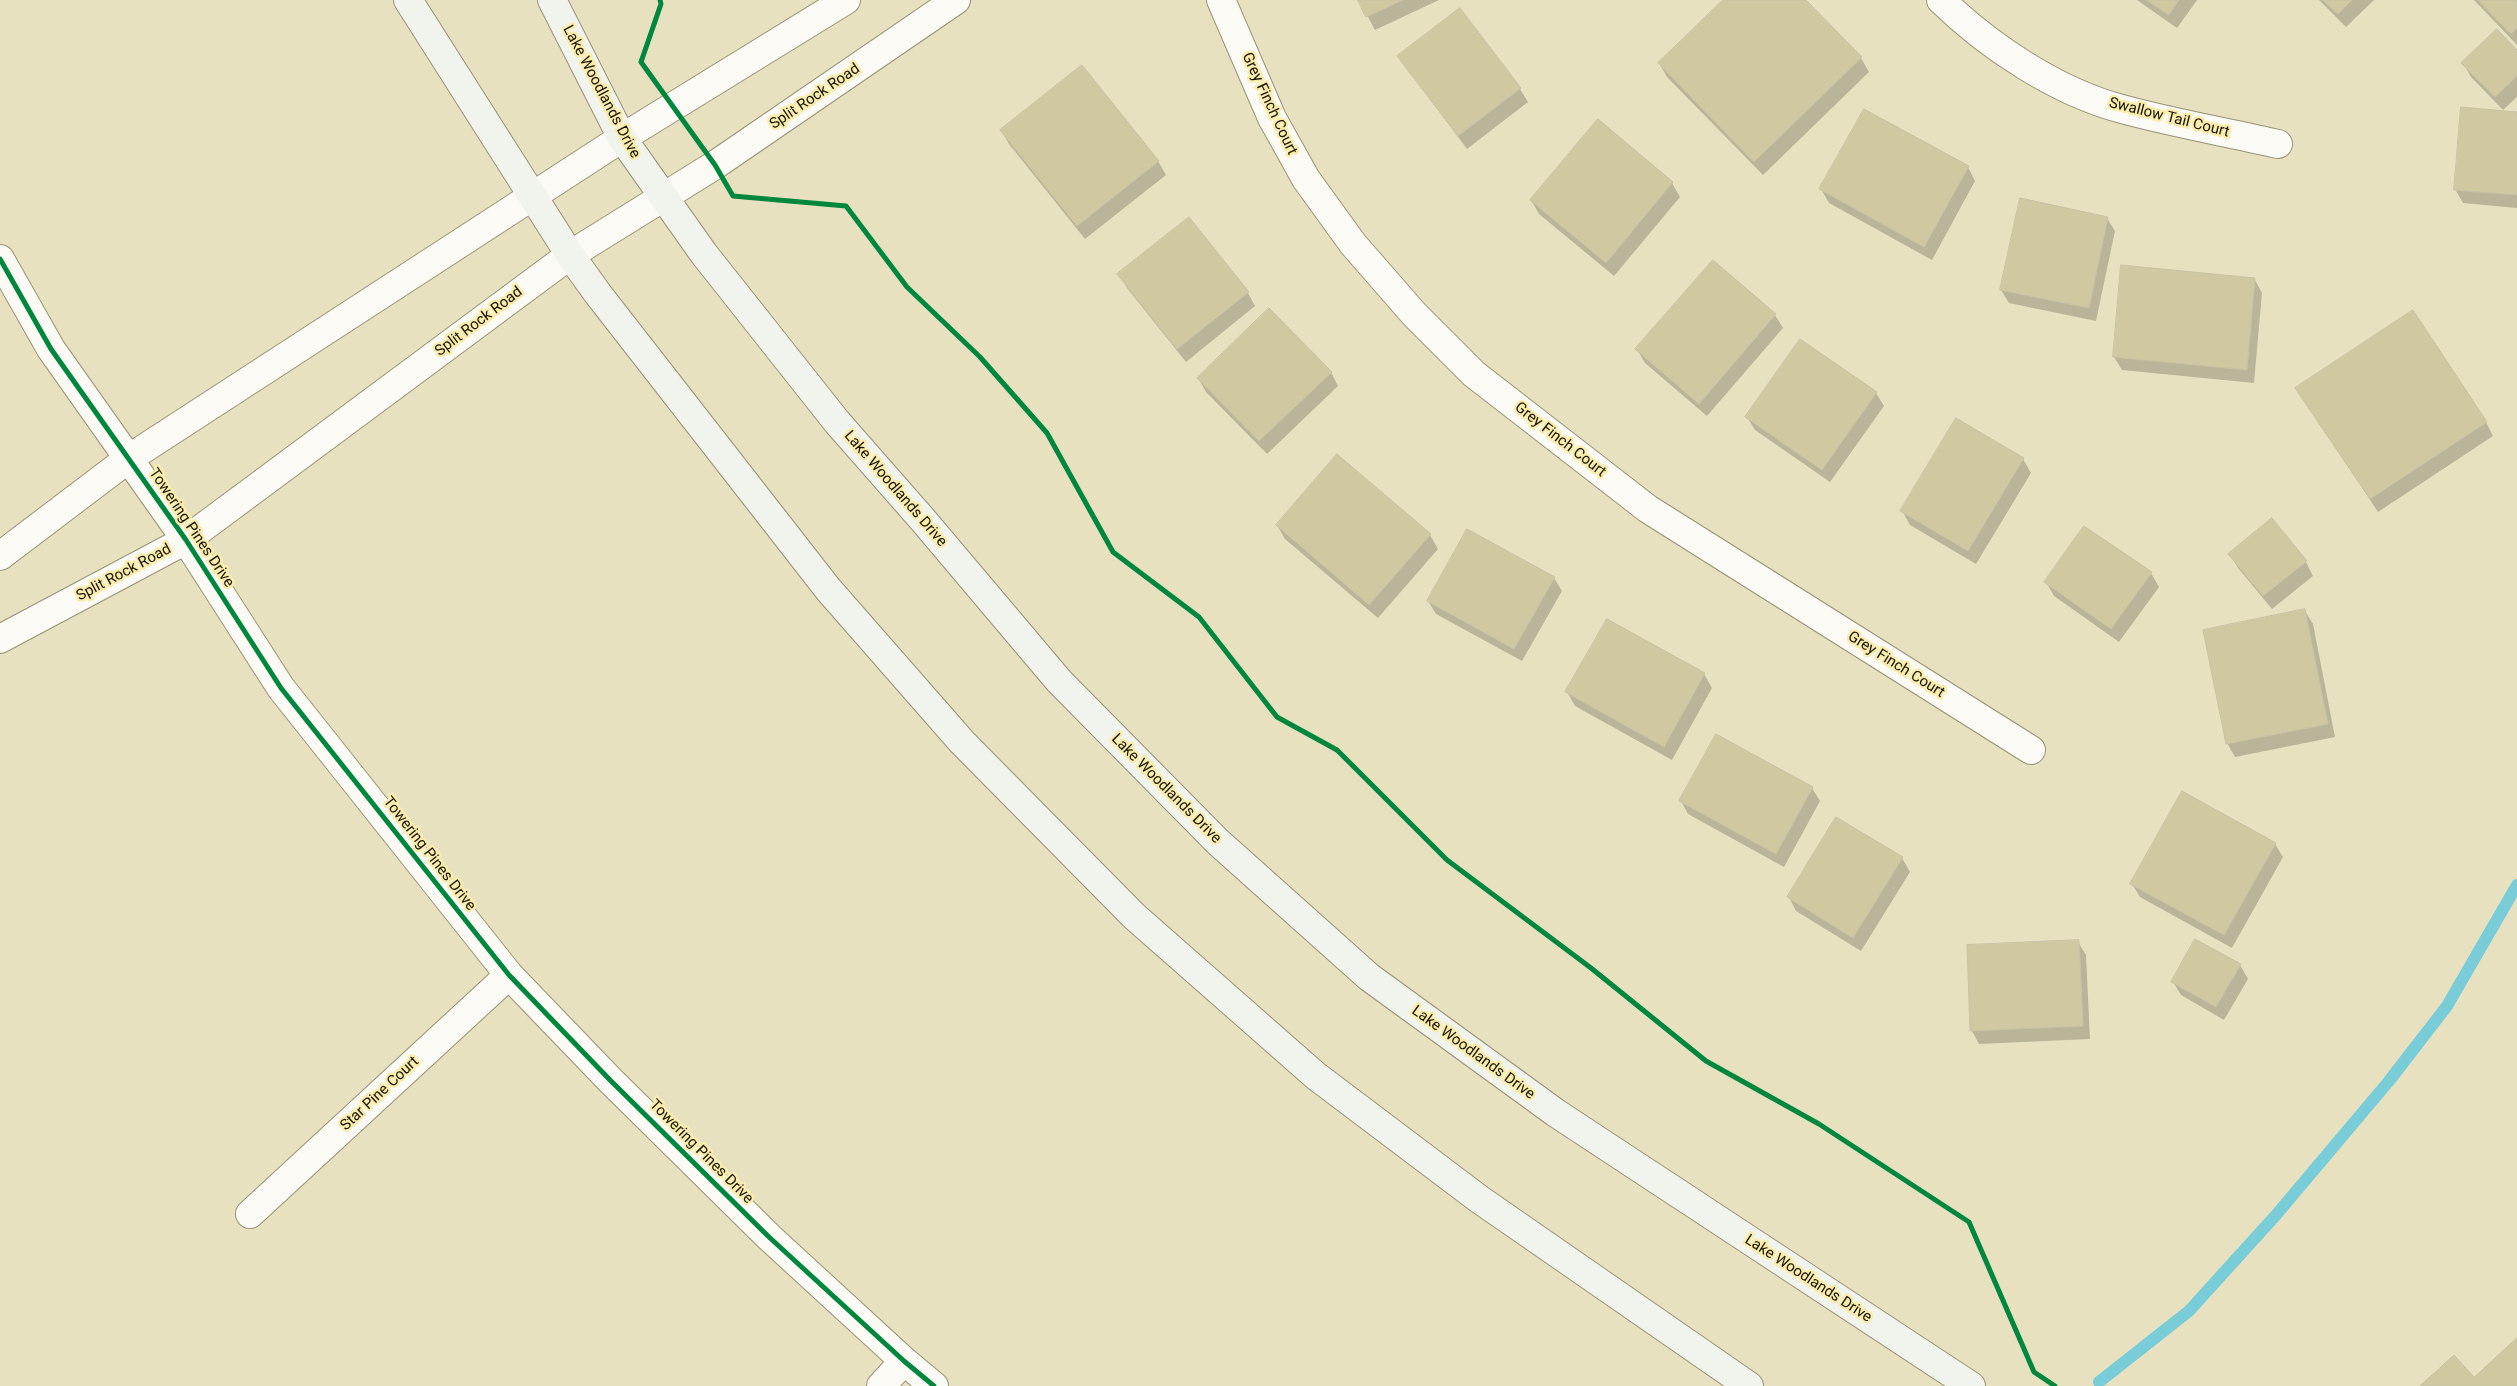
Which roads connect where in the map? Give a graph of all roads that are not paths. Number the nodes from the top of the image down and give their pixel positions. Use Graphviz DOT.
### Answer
graph roads {
  1 [pos="408,0"];
  2 [pos="552,0"];
  3 [pos="846,0"];
  4 [pos="956,0"];
  5 [pos="1221,0"];
  6 [pos="1941,0"];
  7 [pos="622,138"];
  8 [pos="2278,144"];
  9 [pos="532,196"];
  10 [pos="663,198"];
  11 [pos="570,255"];
  12 [pos="0,259"];
  13 [pos="128,459"];
  14 [pos="186,540"];
  15 [pos="0,556"];
  16 [pos="0,639"];
  17 [pos="2031,750"];
  18 [pos="509,975"];
  19 [pos="250,1214"];
  20 [pos="904,1361"];
  21 [pos="881,1386"];
  22 [pos="934,1386"];
  23 [pos="1749,1386"];
  24 [pos="1971,1386"];
  1 -- 9 [label="main road"];
  2 -- 7 [label="main road, Lake Woodlands Drive"];
  3 -- 7 [label="street"];
  4 -- 10 [label="street, Split Rock Road"];
  5 -- 17 [label="street, Grey Finch Court"];
  6 -- 8 [label="street, Swallow Tail Court"];
  7 -- 9 [label="street"];
  7 -- 10 [label="main road, Lake Woodlands Drive"];
  9 -- 11 [label="main road"];
  9 -- 13 [label="street"];
  10 -- 11 [label="street, Split Rock Road"];
  10 -- 24 [label="main road, Lake Woodlands Drive"];
  11 -- 14 [label="street, Split Rock Road"];
  11 -- 23 [label="main road"];
  12 -- 13 [label="street, Towering Pines Drive"];
  13 -- 14 [label="street, Towering Pines Drive"];
  13 -- 15 [label="street"];
  14 -- 16 [label="street, Split Rock Road"];
  14 -- 18 [label="street, Towering Pines Drive"];
  18 -- 19 [label="street, Star Pine Court"];
  18 -- 20 [label="street, Towering Pines Drive"];
  20 -- 21 [label="street"];
  20 -- 22 [label="street, Towering Pines Drive"];
}
